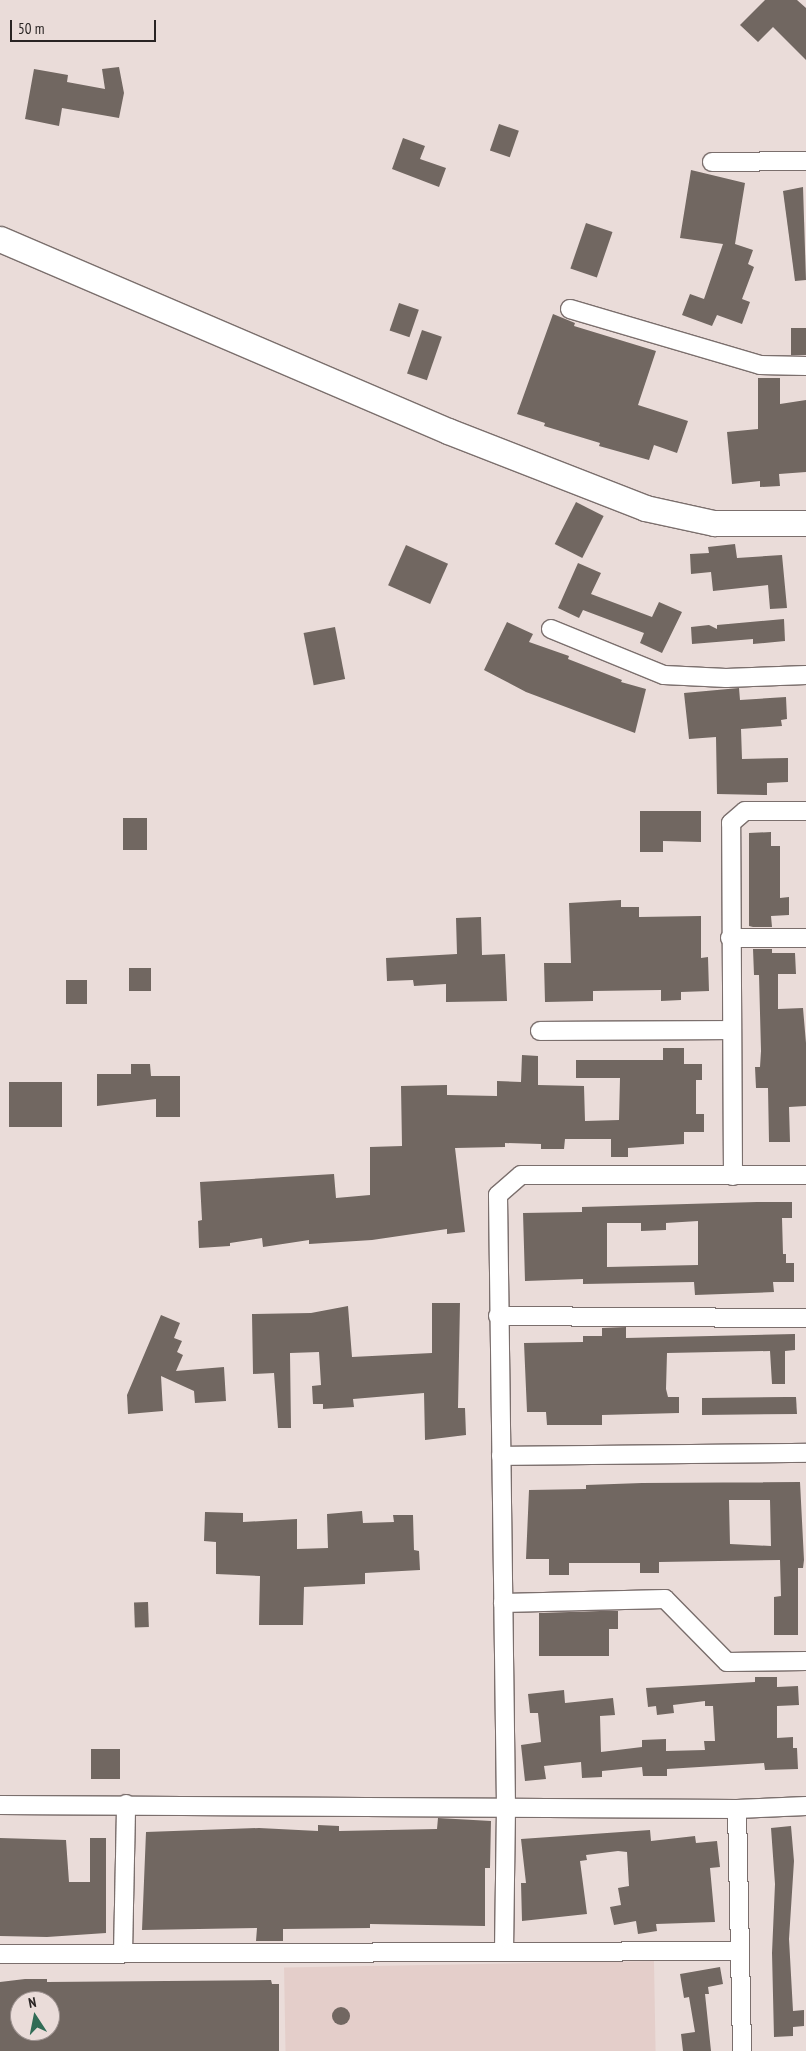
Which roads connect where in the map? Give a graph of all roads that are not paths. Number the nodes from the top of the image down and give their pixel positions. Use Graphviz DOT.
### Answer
graph roads {
  1 [pos="806,161"];
  2 [pos="712,162"];
  3 [pos="0,239"];
  4 [pos="570,309"];
  5 [pos="806,366"];
  6 [pos="806,523"];
  7 [pos="551,629"];
  8 [pos="806,675"];
  9 [pos="806,811"];
  10 [pos="730,938"];
  11 [pos="806,938"];
  12 [pos="730,1030"];
  13 [pos="540,1031"];
  14 [pos="806,1175"];
  15 [pos="733,1176"];
  16 [pos="498,1316"];
  17 [pos="806,1318"];
  18 [pos="806,1453"];
  19 [pos="501,1456"];
  20 [pos="502,1603"];
  21 [pos="806,1661"];
  22 [pos="126,1804"];
  23 [pos="0,1805"];
  24 [pos="806,1806"];
  25 [pos="506,1807"];
  26 [pos="738,1809"];
  27 [pos="504,1951"];
  28 [pos="740,1951"];
  29 [pos="124,1952"];
  30 [pos="0,1954"];
  31 [pos="742,2051"];
  1 -- 2 [label="street"];
  3 -- 6 [label="street"];
  4 -- 5 [label="street"];
  7 -- 8 [label="street"];
  9 -- 10 [label="street"];
  10 -- 11 [label="street"];
  10 -- 12 [label="street"];
  12 -- 13 [label="street"];
  12 -- 15 [label="street"];
  14 -- 15 [label="street"];
  15 -- 16 [label="street"];
  16 -- 17 [label="street"];
  16 -- 19 [label="street"];
  18 -- 19 [label="street"];
  19 -- 20 [label="street"];
  20 -- 21 [label="street"];
  20 -- 25 [label="street"];
  22 -- 23 [label="street"];
  22 -- 25 [label="street"];
  22 -- 29 [label="street"];
  24 -- 26 [label="street"];
  25 -- 26 [label="street"];
  25 -- 27 [label="street"];
  26 -- 28 [label="street"];
  27 -- 28 [label="street"];
  27 -- 29 [label="street"];
  28 -- 31 [label="street"];
  29 -- 30 [label="street"];
}
